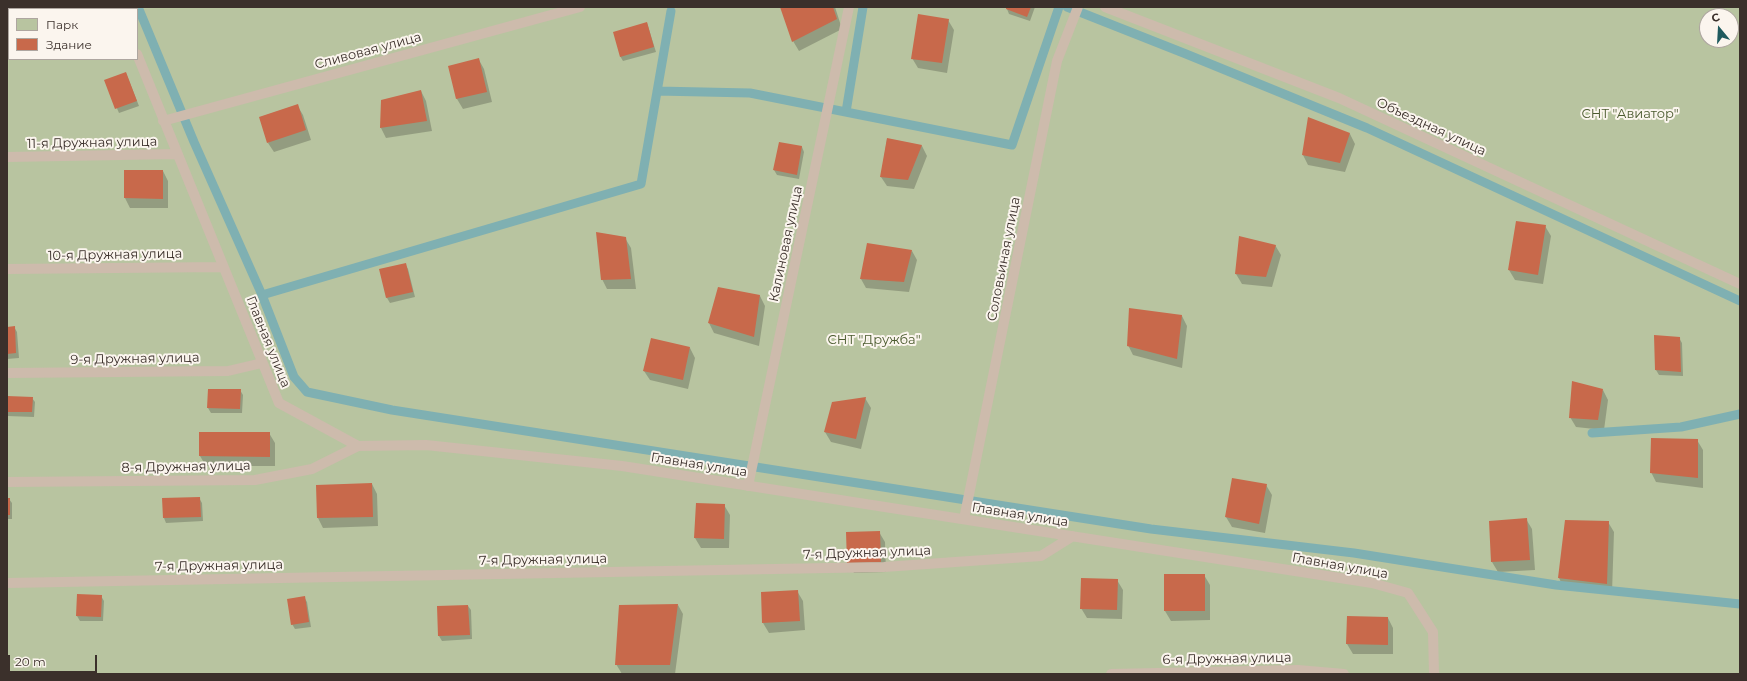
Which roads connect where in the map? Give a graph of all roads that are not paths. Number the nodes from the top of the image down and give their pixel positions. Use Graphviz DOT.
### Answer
graph roads {
  1 [pos="580,7"];
  2 [pos="849,7"];
  3 [pos="1078,7"];
  4 [pos="1105,7"];
  5 [pos="138,57"];
  6 [pos="163,121"];
  7 [pos="177,154"];
  8 [pos="7,157"];
  9 [pos="223,267"];
  10 [pos="7,269"];
  11 [pos="1740,284"];
  12 [pos="262,363"];
  13 [pos="7,373"];
  14 [pos="358,446"];
  15 [pos="7,482"];
  16 [pos="748,486"];
  17 [pos="964,519"];
  18 [pos="1073,536"];
  19 [pos="7,582"];
  20 [pos="1111,674"];
  21 [pos="1344,674"];
  22 [pos="1434,674"];
  1 -- 6 [label="lane, Сливовая улица"];
  2 -- 16 [label="lane, Калиновая улица"];
  3 -- 17 [label="lane, Соловьиная улица"];
  4 -- 11 [label="lane, Объездная улица"];
  5 -- 6 [label="lane, Главная улица"];
  6 -- 7 [label="lane, Главная улица"];
  7 -- 8 [label="lane, 11-я Дружная улица"];
  7 -- 9 [label="lane, Главная улица"];
  9 -- 10 [label="lane, 10-я Дружная улица"];
  9 -- 12 [label="lane, Главная улица"];
  12 -- 13 [label="lane, 9-я Дружная улица"];
  12 -- 14 [label="lane, Главная улица"];
  14 -- 15 [label="lane, 8-я Дружная улица"];
  14 -- 16 [label="lane, Главная улица"];
  16 -- 17 [label="lane, Главная улица"];
  17 -- 18 [label="lane, Главная улица"];
  18 -- 19 [label="lane, 7-я Дружная улица"];
  18 -- 22 [label="lane, Главная улица"];
  20 -- 21 [label="lane, 6-я Дружная улица"];
}
